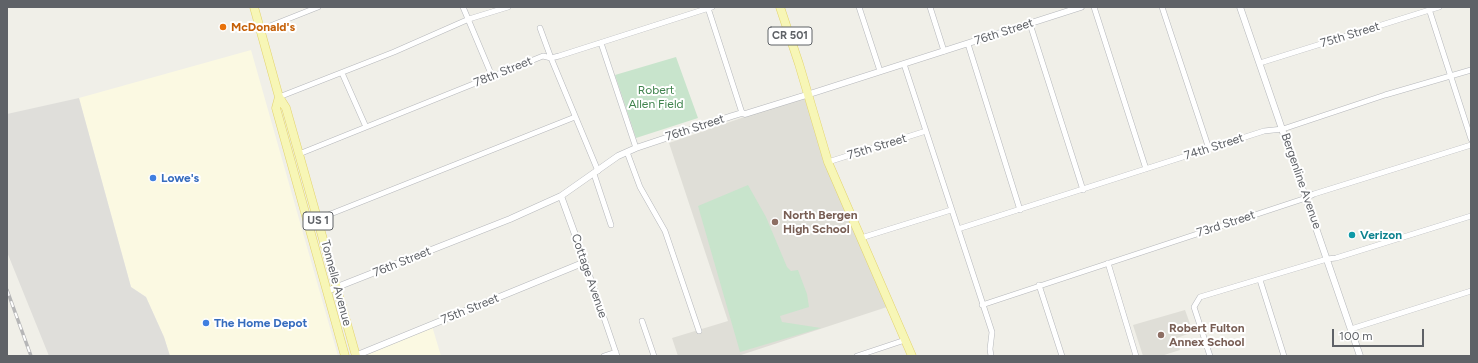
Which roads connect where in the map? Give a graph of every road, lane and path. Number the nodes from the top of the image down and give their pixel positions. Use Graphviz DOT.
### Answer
graph roads {
  1 [pos="254,7"];
  2 [pos="318,7"];
  3 [pos="463,7"];
  4 [pos="508,7"];
  5 [pos="780,7"];
  6 [pos="859,7"];
  7 [pos="930,7"];
  8 [pos="1081,7"];
  9 [pos="1094,7"];
  10 [pos="1162,7"];
  11 [pos="1240,7"];
  12 [pos="1439,7"];
  13 [pos="710,8"];
  14 [pos="1429,9"];
  15 [pos="469,19"];
  16 [pos="1030,24"];
  17 [pos="540,28"];
  18 [pos="260,30"];
  19 [pos="601,43"];
  20 [pos="968,44"];
  21 [pos="944,51"];
  22 [pos="551,58"];
  23 [pos="1260,63"];
  24 [pos="904,64"];
  25 [pos="1471,70"];
  26 [pos="880,71"];
  27 [pos="342,73"];
  28 [pos="492,76"];
  29 [pos="1451,76"];
  30 [pos="808,95"];
  31 [pos="279,97"];
  32 [pos="742,113"];
  33 [pos="575,116"];
  34 [pos="366,127"];
  35 [pos="1283,129"];
  36 [pos="926,131"];
  37 [pos="1471,139"];
  38 [pos="1471,145"];
  39 [pos="636,148"];
  40 [pos="1209,149"];
  41 [pos="627,152"];
  42 [pos="299,154"];
  43 [pos="828,162"];
  44 [pos="1146,169"];
  45 [pos="596,172"];
  46 [pos="1083,190"];
  47 [pos="561,196"];
  48 [pos="1306,198"];
  49 [pos="951,210"];
  50 [pos="1020,210"];
  51 [pos="1471,216"];
  52 [pos="318,219"];
  53 [pos="611,225"];
  54 [pos="958,229"];
  55 [pos="861,238"];
  56 [pos="1327,259"];
  57 [pos="585,262"];
  58 [pos="1108,263"];
  59 [pos="1260,280"];
  60 [pos="1039,285"];
  61 [pos="337,288"];
  62 [pos="327,291"];
  63 [pos="1471,291"];
  64 [pos="982,305"];
  65 [pos="642,321"];
  66 [pos="1351,329"];
  67 [pos="699,332"];
  68 [pos="905,340"];
  69 [pos="616,354"];
  70 [pos="346,356"];
  71 [pos="356,356"];
  72 [pos="604,356"];
  73 [pos="654,356"];
  74 [pos="857,356"];
  75 [pos="912,356"];
  76 [pos="991,356"];
  77 [pos="1062,356"];
  78 [pos="1136,356"];
  79 [pos="1210,356"];
  80 [pos="1284,356"];
  81 [pos="1360,356"];
  1 -- 18 [label="main road, Tonnelle Avenue / US 1"];
  2 -- 18 [label="street"];
  3 -- 15 [label="street"];
  4 -- 15 [label="street"];
  5 -- 30 [label="main road, CR 501"];
  6 -- 26 [label="street"];
  7 -- 21 [label="street"];
  8 -- 16 [label="street, 76th Street"];
  9 -- 44 [label="street"];
  10 -- 40 [label="street"];
  11 -- 23 [label="street, Bergenline Avenue"];
  12 -- 14 [label="street, 75th Street"];
  13 -- 19 [label="street, 78th Street"];
  13 -- 32 [label="street"];
  14 -- 23 [label="street, 75th Street"];
  14 -- 29 [label="street"];
  15 -- 27 [label="street"];
  15 -- 28 [label="street"];
  16 -- 20 [label="street, 76th Street"];
  16 -- 46 [label="street"];
  17 -- 22 [label="street"];
  18 -- 31 [label="main road, Tonnelle Avenue / US 1"];
  19 -- 22 [label="street, 78th Street"];
  19 -- 39 [label="street"];
  20 -- 21 [label="street, 76th Street"];
  20 -- 50 [label="street"];
  21 -- 24 [label="street, 76th Street"];
  22 -- 28 [label="street, 78th Street"];
  22 -- 33 [label="street"];
  23 -- 35 [label="street, Bergenline Avenue"];
  24 -- 26 [label="street, 76th Street"];
  24 -- 36 [label="street"];
  25 -- 29 [label="street, 74th Street"];
  26 -- 30 [label="street, 76th Street"];
  27 -- 31 [label="street"];
  27 -- 34 [label="street"];
  28 -- 34 [label="street, 78th Street"];
  29 -- 35 [label="street, 74th Street"];
  29 -- 37 [label="street"];
  30 -- 32 [label="street, 76th Street"];
  30 -- 43 [label="main road, CR 501"];
  31 -- 42 [label="main road, Tonnelle Avenue / US 1"];
  31 -- 62 [label="main road, Tonnelle Avenue / US 1"];
  32 -- 39 [label="street, 76th Street"];
  33 -- 45 [label="street"];
  33 -- 52 [label="street"];
  34 -- 42 [label="street, 78th Street"];
  35 -- 40 [label="street, 74th Street"];
  35 -- 48 [label="street, Bergenline Avenue"];
  36 -- 43 [label="street, 75th Street"];
  36 -- 49 [label="street"];
  38 -- 48 [label="street, 73rd Street"];
  39 -- 41 [label="street, 76th Street"];
  40 -- 44 [label="street, 74th Street"];
  41 -- 45 [label="street, 76th Street"];
  41 -- 67 [label="street"];
  42 -- 52 [label="main road, Tonnelle Avenue / US 1"];
  43 -- 55 [label="main road, CR 501"];
  44 -- 46 [label="street, 74th Street"];
  45 -- 47 [label="street, 76th Street"];
  45 -- 53 [label="street"];
  46 -- 50 [label="street, 74th Street"];
  47 -- 57 [label="street, Cottage Avenue"];
  47 -- 61 [label="street, 76th Street"];
  48 -- 56 [label="street, Bergenline Avenue"];
  48 -- 58 [label="street, 73rd Street"];
  49 -- 54 [label="street"];
  49 -- 55 [label="street"];
  50 -- 54 [label="street, 74th Street"];
  51 -- 56 [label="street"];
  52 -- 61 [label="main road, Tonnelle Avenue / US 1"];
  54 -- 64 [label="street"];
  55 -- 68 [label="main road, CR 501"];
  56 -- 59 [label="street"];
  56 -- 66 [label="street, Bergenline Avenue"];
  57 -- 69 [label="street, Cottage Avenue"];
  57 -- 71 [label="street, 75th Street"];
  58 -- 60 [label="street, 73rd Street"];
  58 -- 78 [label="street"];
  59 -- 79 [label="street"];
  59 -- 80 [label="street"];
  60 -- 64 [label="street, 73rd Street"];
  60 -- 77 [label="street"];
  61 -- 62 [label="street, 76th Street"];
  61 -- 71 [label="main road, Tonnelle Avenue / US 1"];
  62 -- 70 [label="main road, Tonnelle Avenue / US 1"];
  63 -- 66 [label="street"];
  64 -- 76 [label="street"];
  65 -- 73 [label="street"];
  66 -- 81 [label="street, Bergenline Avenue"];
  68 -- 74 [label="street"];
  68 -- 75 [label="main road, CR 501"];
  69 -- 72 [label="street"];
}
